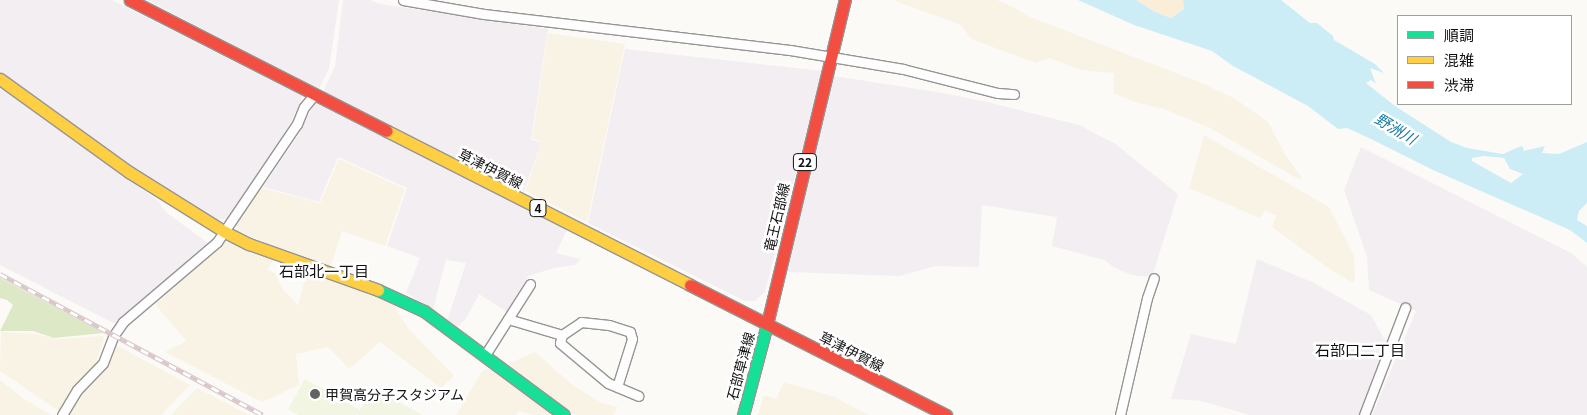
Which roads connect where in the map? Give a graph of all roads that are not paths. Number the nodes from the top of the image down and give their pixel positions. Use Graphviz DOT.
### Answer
graph roads {
  1 [pos="130,0"];
  2 [pos="403,0"];
  3 [pos="845,0"];
  4 [pos="832,56"];
  5 [pos="0,79"];
  6 [pos="1014,94"];
  7 [pos="314,95"];
  8 [pos="225,232"];
  9 [pos="1154,278"];
  10 [pos="530,284"];
  11 [pos="1405,308"];
  12 [pos="508,319"];
  13 [pos="767,324"];
  14 [pos="562,335"];
  15 [pos="485,355"];
  16 [pos="617,387"];
  17 [pos="638,396"];
  18 [pos="62,415"];
  19 [pos="564,415"];
  20 [pos="743,415"];
  21 [pos="946,415"];
  22 [pos="1120,415"];
  23 [pos="1364,415"];
  1 -- 7 [label="main road, 草津伊賀線 / 4"];
  2 -- 4 [label="street"];
  3 -- 4 [label="main road, 竜王石部線 / 22"];
  4 -- 6 [label="street"];
  4 -- 13 [label="main road, 竜王石部線 / 22"];
  5 -- 8 [label="main road"];
  7 -- 8 [label="street"];
  7 -- 13 [label="main road, 草津伊賀線 / 4"];
  8 -- 15 [label="main road"];
  8 -- 18 [label="street"];
  9 -- 22 [label="street"];
  10 -- 12 [label="street"];
  11 -- 23 [label="street"];
  12 -- 14 [label="street"];
  12 -- 15 [label="street"];
  13 -- 20 [label="main road, 石部草津線"];
  13 -- 21 [label="main road, 草津伊賀線 / 4"];
  14 -- 16 [label="street"];
  14 -- 16 [label="street"];
  15 -- 19 [label="main road"];
  16 -- 17 [label="street"];
}
